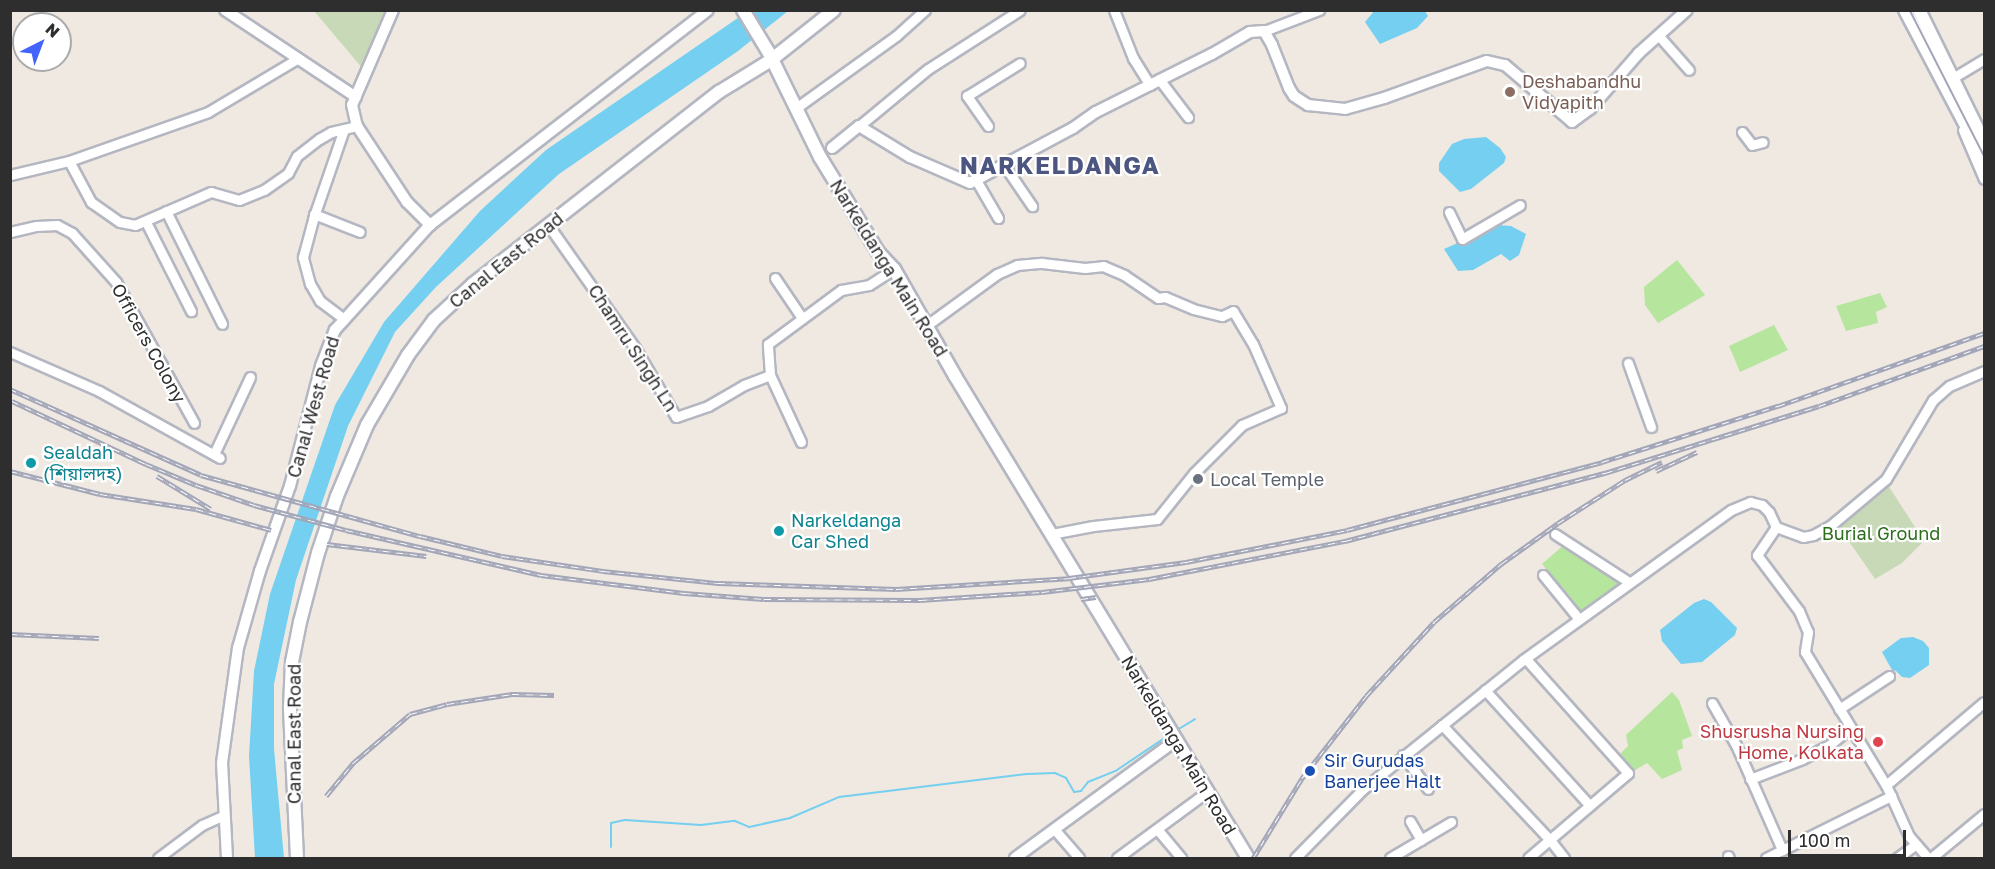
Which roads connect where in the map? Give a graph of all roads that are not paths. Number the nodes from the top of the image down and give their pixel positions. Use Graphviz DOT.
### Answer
graph roads {
  1 [pos="225,10"];
  2 [pos="393,10"];
  3 [pos="708,10"];
  4 [pos="742,10"];
  5 [pos="834,10"];
  6 [pos="925,10"];
  7 [pos="1020,10"];
  8 [pos="1114,10"];
  9 [pos="1319,10"];
  10 [pos="1687,10"];
  11 [pos="1905,10"];
  12 [pos="1919,10"];
  13 [pos="1264,31"];
  14 [pos="1659,36"];
  15 [pos="770,57"];
  16 [pos="297,59"];
  17 [pos="1984,59"];
  18 [pos="1020,63"];
  19 [pos="1689,70"];
  20 [pos="1951,79"];
  21 [pos="1155,82"];
  22 [pos="356,97"];
  23 [pos="796,108"];
  24 [pos="1957,109"];
  25 [pos="1188,117"];
  26 [pos="357,126"];
  27 [pos="859,126"];
  28 [pos="988,126"];
  29 [pos="344,129"];
  30 [pos="1742,132"];
  31 [pos="1763,142"];
  32 [pos="1984,142"];
  33 [pos="832,148"];
  34 [pos="1984,160"];
  35 [pos="69,161"];
  36 [pos="1004,165"];
  37 [pos="10,175"];
  38 [pos="1984,179"];
  39 [pos="976,180"];
  40 [pos="1520,205"];
  41 [pos="1032,206"];
  42 [pos="166,211"];
  43 [pos="1449,212"];
  44 [pos="314,214"];
  45 [pos="998,218"];
  46 [pos="146,222"];
  47 [pos="430,225"];
  48 [pos="549,226"];
  49 [pos="13,231"];
  50 [pos="360,232"];
  51 [pos="10,241"];
  52 [pos="894,269"];
  53 [pos="775,278"];
  54 [pos="191,310"];
  55 [pos="802,318"];
  56 [pos="344,319"];
  57 [pos="222,324"];
  58 [pos="927,325"];
  59 [pos="10,352"];
  60 [pos="1628,363"];
  61 [pos="1984,372"];
  62 [pos="770,375"];
  63 [pos="250,377"];
  64 [pos="194,423"];
  65 [pos="1651,427"];
  66 [pos="801,442"];
  67 [pos="1776,527"];
  68 [pos="1051,534"];
  69 [pos="1555,534"];
  70 [pos="1543,575"];
  71 [pos="1629,582"];
  72 [pos="1579,620"];
  73 [pos="1526,659"];
  74 [pos="1889,675"];
  75 [pos="1485,690"];
  76 [pos="1984,702"];
  77 [pos="1713,703"];
  78 [pos="1839,709"];
  79 [pos="1442,725"];
  80 [pos="1848,725"];
  81 [pos="1176,740"];
  82 [pos="1403,755"];
  83 [pos="1750,779"];
  84 [pos="1886,785"];
  85 [pos="1428,789"];
  86 [pos="1207,792"];
  87 [pos="1890,796"];
  88 [pos="1590,806"];
  89 [pos="224,814"];
  90 [pos="1984,814"];
  91 [pos="1410,821"];
  92 [pos="1451,822"];
  93 [pos="1157,829"];
  94 [pos="1056,830"];
  95 [pos="1421,840"];
  96 [pos="1550,840"];
  97 [pos="1915,845"];
  98 [pos="1782,850"];
  99 [pos="1022,856"];
  100 [pos="158,858"];
  101 [pos="226,858"];
  102 [pos="297,858"];
  103 [pos="1079,858"];
  104 [pos="1117,858"];
  105 [pos="1181,858"];
  106 [pos="1248,858"];
  107 [pos="1295,858"];
  108 [pos="1390,858"];
  109 [pos="1528,858"];
  110 [pos="1564,858"];
  111 [pos="1766,858"];
  112 [pos="1897,858"];
  113 [pos="1929,858"];
  1 -- 16 [label="street"];
  2 -- 22 [label="street"];
  3 -- 47 [label="street, Canal West Road"];
  4 -- 15 [label="main road, Narkeldanga Main Road"];
  5 -- 15 [label="main road, Canal East Road"];
  6 -- 23 [label="street"];
  7 -- 27 [label="street"];
  8 -- 21 [label="street"];
  9 -- 13 [label="street"];
  10 -- 14 [label="street"];
  11 -- 24 [label="main road"];
  12 -- 20 [label="main road"];
  13 -- 14 [label="street"];
  13 -- 21 [label="street"];
  14 -- 19 [label="street"];
  15 -- 23 [label="main road, Narkeldanga Main Road"];
  15 -- 48 [label="main road, Canal East Road"];
  16 -- 22 [label="street"];
  16 -- 35 [label="street"];
  17 -- 20 [label="street"];
  18 -- 28 [label="street"];
  20 -- 32 [label="main road"];
  21 -- 25 [label="street"];
  21 -- 36 [label="street"];
  22 -- 26 [label="street"];
  23 -- 52 [label="main road, Narkeldanga Main Road"];
  24 -- 34 [label="main road"];
  24 -- 38 [label="street"];
  26 -- 29 [label="street"];
  26 -- 47 [label="street"];
  27 -- 33 [label="street"];
  27 -- 39 [label="street"];
  29 -- 42 [label="street"];
  29 -- 44 [label="street"];
  30 -- 31 [label="street"];
  35 -- 37 [label="street"];
  35 -- 46 [label="street"];
  36 -- 39 [label="street"];
  36 -- 41 [label="street"];
  39 -- 45 [label="street"];
  40 -- 43 [label="street"];
  42 -- 46 [label="street"];
  42 -- 57 [label="street"];
  44 -- 50 [label="street"];
  44 -- 56 [label="street"];
  46 -- 54 [label="street"];
  47 -- 56 [label="street, Canal West Road"];
  48 -- 62 [label="street, Chamru Singh Ln"];
  48 -- 102 [label="main road, Canal East Road"];
  49 -- 51 [label="street"];
  49 -- 64 [label="street, Officers Colony"];
  52 -- 55 [label="street"];
  52 -- 58 [label="main road, Narkeldanga Main Road"];
  53 -- 55 [label="street"];
  55 -- 62 [label="street"];
  56 -- 89 [label="street, Canal West Road"];
  58 -- 68 [label="main road, Narkeldanga Main Road"];
  58 -- 68 [label="street"];
  59 -- 63 [label="street"];
  60 -- 65 [label="street"];
  61 -- 67 [label="street"];
  62 -- 66 [label="street"];
  67 -- 71 [label="street"];
  67 -- 78 [label="street"];
  68 -- 81 [label="main road, Narkeldanga Main Road"];
  69 -- 71 [label="street"];
  70 -- 72 [label="street"];
  71 -- 72 [label="street"];
  72 -- 73 [label="street"];
  73 -- 75 [label="street"];
  73 -- 88 [label="street"];
  74 -- 78 [label="street"];
  75 -- 79 [label="street"];
  75 -- 88 [label="street"];
  76 -- 84 [label="street"];
  77 -- 83 [label="street"];
  78 -- 80 [label="street"];
  79 -- 82 [label="street"];
  79 -- 96 [label="street"];
  80 -- 83 [label="street"];
  80 -- 84 [label="street"];
  81 -- 86 [label="main road, Narkeldanga Main Road"];
  81 -- 94 [label="street"];
  82 -- 85 [label="street"];
  82 -- 107 [label="street"];
  83 -- 98 [label="street"];
  84 -- 87 [label="street"];
  86 -- 93 [label="street"];
  86 -- 106 [label="main road, Narkeldanga Main Road"];
  87 -- 97 [label="street"];
  87 -- 98 [label="street"];
  88 -- 96 [label="street"];
  89 -- 100 [label="street"];
  89 -- 101 [label="street, Canal West Road"];
  90 -- 113 [label="street"];
  91 -- 95 [label="street"];
  92 -- 95 [label="street"];
  93 -- 104 [label="street"];
  93 -- 105 [label="street"];
  94 -- 99 [label="street"];
  94 -- 103 [label="street"];
  95 -- 108 [label="street"];
  96 -- 109 [label="street"];
  96 -- 110 [label="street"];
  97 -- 112 [label="street"];
  97 -- 113 [label="street"];
  98 -- 111 [label="street"];
}
